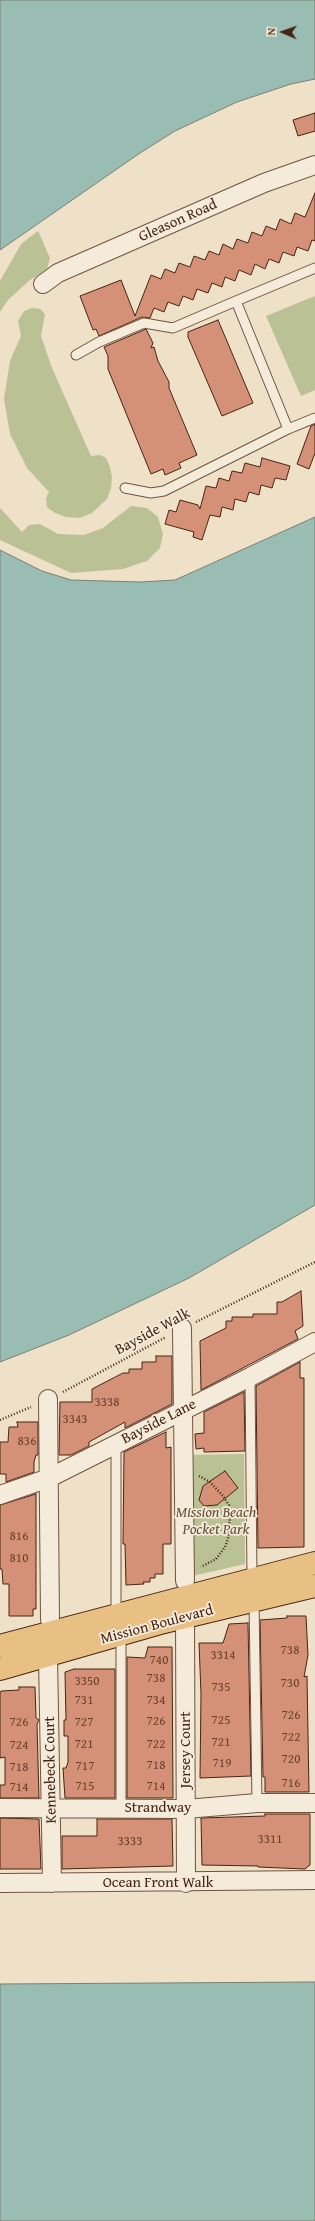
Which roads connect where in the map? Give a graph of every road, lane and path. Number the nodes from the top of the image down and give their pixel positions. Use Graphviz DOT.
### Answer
graph roads {
  1 [pos="315,165"];
  2 [pos="315,268"];
  3 [pos="43,284"];
  4 [pos="236,301"];
  5 [pos="76,355"];
  6 [pos="315,418"];
  7 [pos="288,429"];
  8 [pos="125,488"];
  9 [pos="315,1262"];
  10 [pos="182,1328"];
  11 [pos="315,1342"];
  12 [pos="250,1377"];
  13 [pos="48,1400"];
  14 [pos="183,1410"];
  15 [pos="0,1420"];
  16 [pos="116,1444"];
  17 [pos="184,1473"];
  18 [pos="49,1478"];
  19 [pos="0,1496"];
  20 [pos="315,1563"];
  21 [pos="185,1576"];
  22 [pos="315,1586"];
  23 [pos="253,1589"];
  24 [pos="185,1617"];
  25 [pos="50,1620"];
  26 [pos="119,1624"];
  27 [pos="0,1646"];
  28 [pos="48,1656"];
  29 [pos="0,1669"];
  30 [pos="257,1803"];
  31 [pos="315,1803"];
  32 [pos="0,1808"];
  33 [pos="52,1809"];
  34 [pos="121,1809"];
  35 [pos="186,1809"];
  36 [pos="315,1880"];
  37 [pos="0,1883"];
  38 [pos="52,1883"];
  39 [pos="186,1883"];
  1 -- 3 [label="street, Gleason Road"];
  2 -- 4 [label="lane"];
  4 -- 5 [label="lane"];
  4 -- 7 [label="lane"];
  6 -- 7 [label="lane"];
  7 -- 8 [label="lane"];
  9 -- 10 [label="path, Bayside Walk"];
  10 -- 13 [label="path, Bayside Walk"];
  10 -- 14 [label="street"];
  11 -- 12 [label="street, Bayside Lane"];
  12 -- 14 [label="street, Bayside Lane"];
  12 -- 23 [label="lane"];
  13 -- 15 [label="path, Bayside Walk"];
  13 -- 18 [label="street"];
  14 -- 16 [label="street, Bayside Lane"];
  14 -- 17 [label="street"];
  16 -- 18 [label="street, Bayside Lane"];
  16 -- 26 [label="lane"];
  17 -- 21 [label="street"];
  17 -- 21 [label="path"];
  18 -- 19 [label="street, Bayside Lane"];
  18 -- 25 [label="street"];
  20 -- 23 [label="main road, Mission Boulevard"];
  22 -- 23 [label="main road, Mission Boulevard"];
  23 -- 24 [label="main road, Mission Boulevard"];
  23 -- 26 [label="main road, Mission Boulevard"];
  23 -- 30 [label="lane"];
  24 -- 26 [label="main road, Mission Boulevard"];
  24 -- 35 [label="street, Jersey Court"];
  26 -- 27 [label="main road, Mission Boulevard"];
  26 -- 28 [label="main road, Mission Boulevard"];
  26 -- 34 [label="lane"];
  28 -- 29 [label="main road, Mission Boulevard"];
  28 -- 33 [label="street, Kennebeck Court"];
  30 -- 31 [label="street, Strandway"];
  30 -- 35 [label="street, Strandway"];
  32 -- 33 [label="street, Strandway"];
  33 -- 34 [label="street, Strandway"];
  33 -- 38 [label="street, Kennebeck Court"];
  34 -- 35 [label="street, Strandway"];
  35 -- 39 [label="street, Jersey Court"];
  36 -- 39 [label="street, Ocean Front Walk"];
  37 -- 38 [label="street, Ocean Front Walk"];
  38 -- 39 [label="street, Ocean Front Walk"];
}
